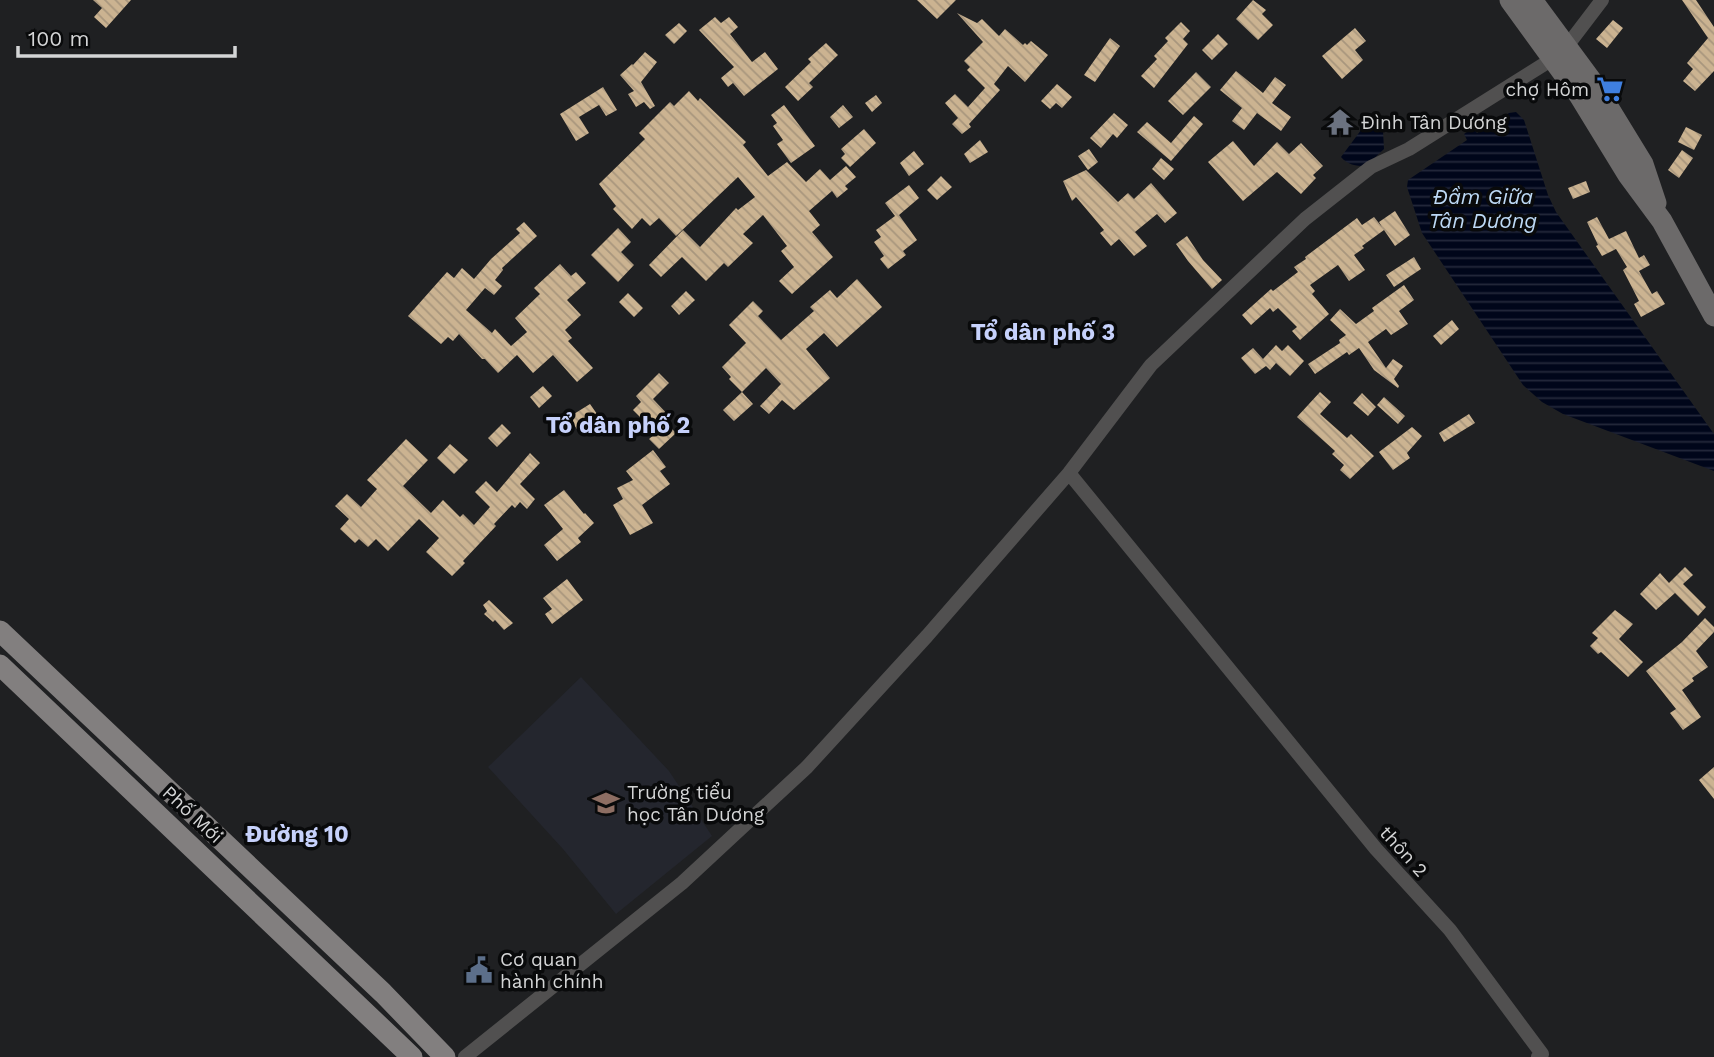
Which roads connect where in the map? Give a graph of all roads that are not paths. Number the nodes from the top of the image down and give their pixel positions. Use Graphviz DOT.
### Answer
graph roads {
  1 [pos="1510,0"];
  2 [pos="1532,0"];
  3 [pos="1602,0"];
  4 [pos="1560,52"];
  5 [pos="1714,316"];
  6 [pos="1069,473"];
  7 [pos="0,631"];
  8 [pos="0,665"];
  9 [pos="1541,1056"];
  10 [pos="412,1057"];
  11 [pos="445,1057"];
  12 [pos="464,1057"];
  1 -- 4 [label="street"];
  2 -- 4 [label="street"];
  3 -- 4 [label="street"];
  4 -- 5 [label="street"];
  4 -- 6 [label="street"];
  6 -- 9 [label="street, thôn 2"];
  6 -- 12 [label="street"];
  7 -- 11 [label="main road, Phố Mới"];
  8 -- 10 [label="main road, Phố Mới"];
}
